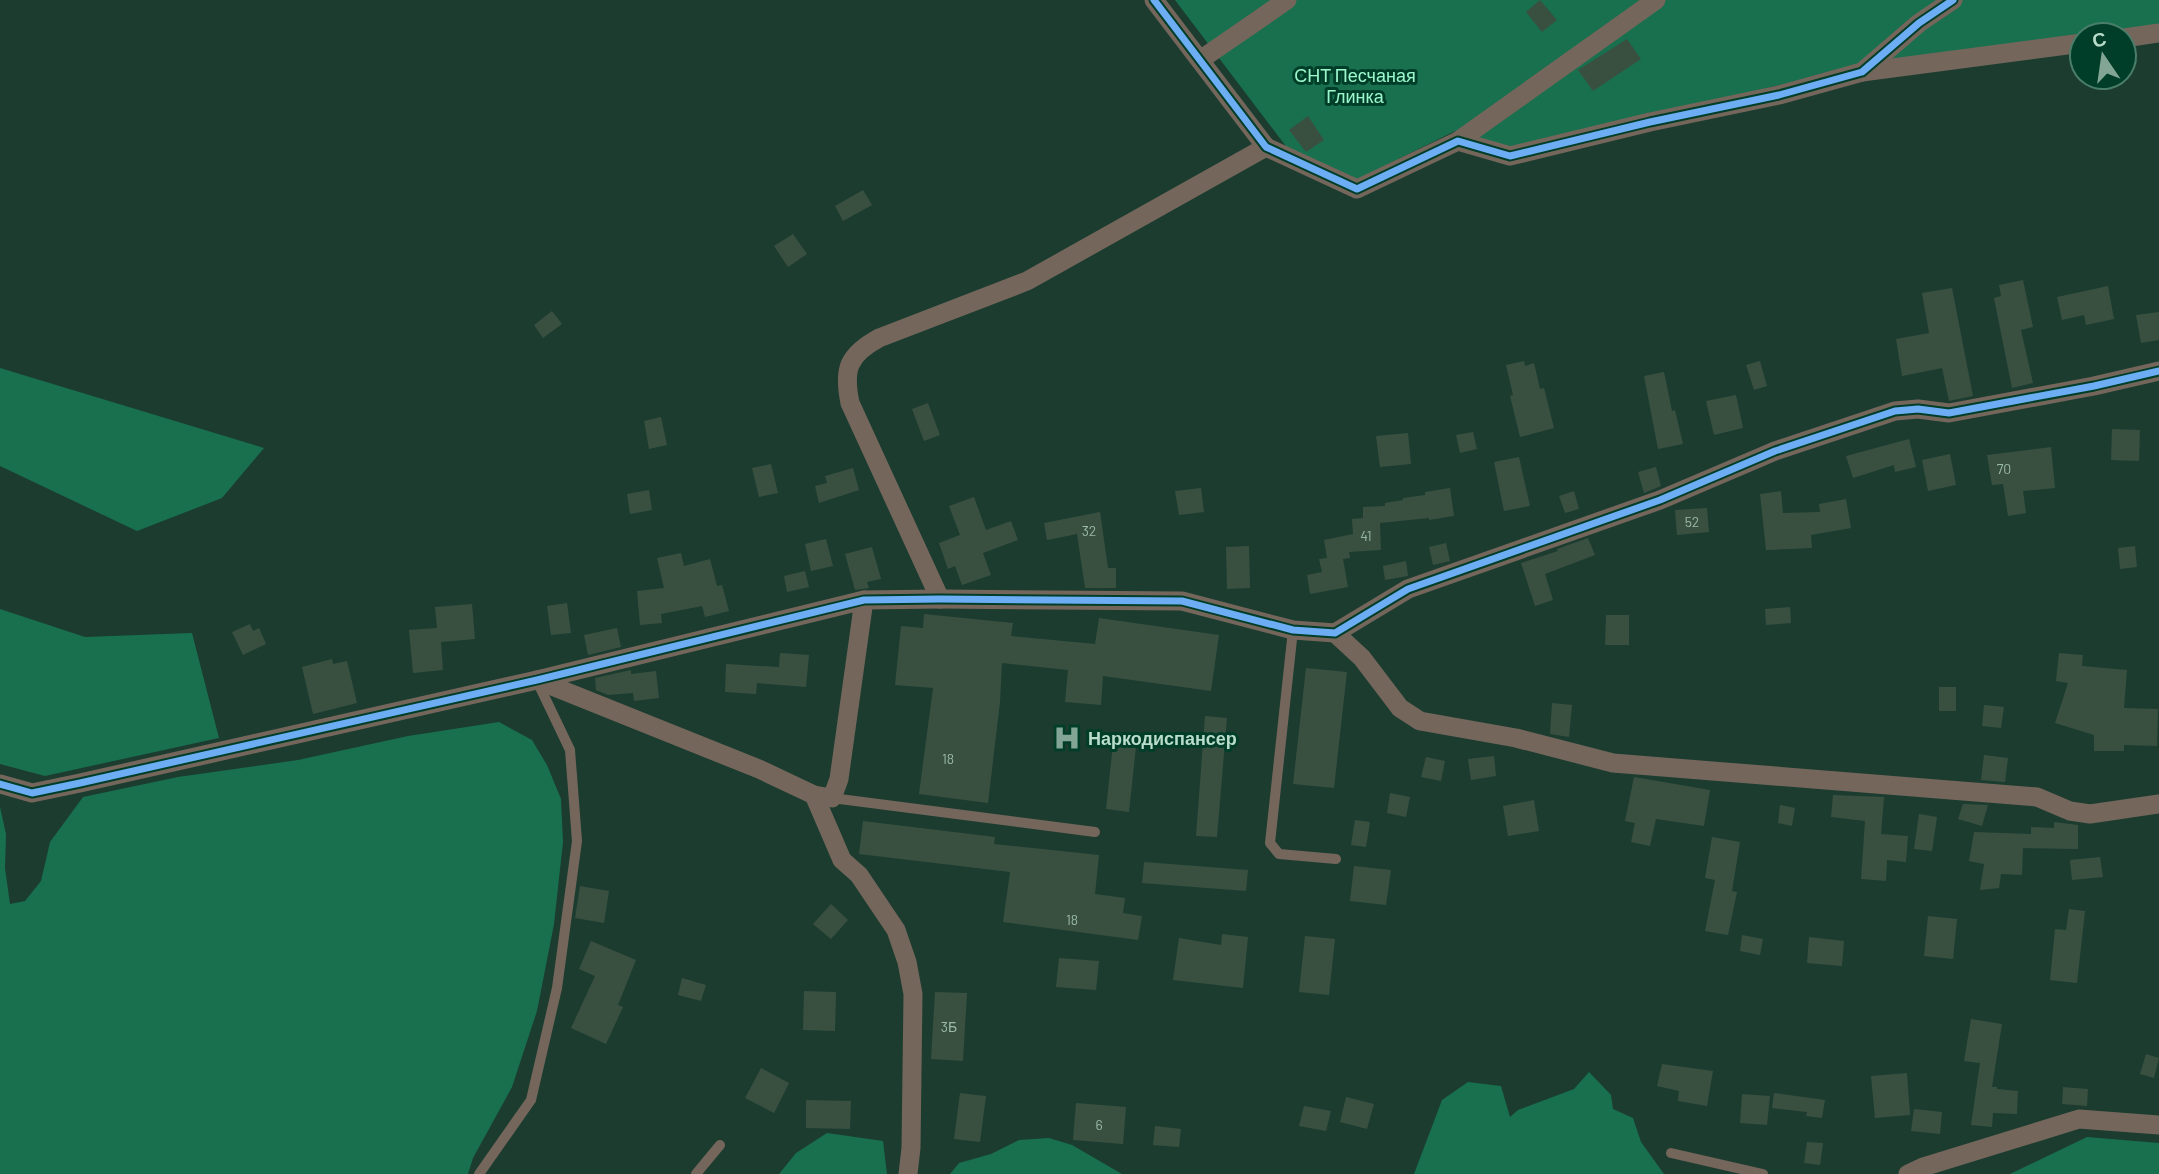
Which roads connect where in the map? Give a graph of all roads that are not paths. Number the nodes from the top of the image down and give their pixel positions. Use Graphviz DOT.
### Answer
graph roads {
  1 [pos="1154,0"];
  2 [pos="1287,0"];
  3 [pos="1656,0"];
  4 [pos="1953,0"];
  5 [pos="2159,33"];
  6 [pos="2138,36"];
  7 [pos="2068,45"];
  8 [pos="1199,60"];
  9 [pos="1862,72"];
  10 [pos="1458,141"];
  11 [pos="1266,147"];
  12 [pos="2159,371"];
  13 [pos="940,599"];
  14 [pos="864,600"];
  15 [pos="1293,631"];
  16 [pos="1335,634"];
  17 [pos="537,680"];
  18 [pos="0,784"];
  19 [pos="823,796"];
  20 [pos="2159,804"];
  21 [pos="1095,832"];
  22 [pos="1336,859"];
  23 [pos="2159,1125"];
  24 [pos="720,1145"];
  25 [pos="1671,1153"];
  26 [pos="479,1174"];
  27 [pos="696,1174"];
  28 [pos="908,1174"];
  29 [pos="1763,1174"];
  30 [pos="1908,1174"];
  1 -- 8 [label="street"];
  2 -- 8 [label="street"];
  3 -- 10 [label="street"];
  4 -- 9 [label="street"];
  5 -- 6 [label="street"];
  7 -- 9 [label="street"];
  8 -- 11 [label="street"];
  9 -- 10 [label="street"];
  10 -- 11 [label="street"];
  11 -- 13 [label="street"];
  12 -- 16 [label="street"];
  13 -- 14 [label="street"];
  13 -- 15 [label="street"];
  14 -- 17 [label="street"];
  14 -- 19 [label="street"];
  15 -- 16 [label="street"];
  15 -- 22 [label="lane"];
  16 -- 20 [label="street"];
  17 -- 18 [label="street"];
  17 -- 19 [label="street"];
  17 -- 26 [label="lane"];
  19 -- 21 [label="lane"];
  19 -- 28 [label="street"];
  23 -- 30 [label="street"];
  24 -- 27 [label="lane"];
  25 -- 29 [label="lane"];
}
